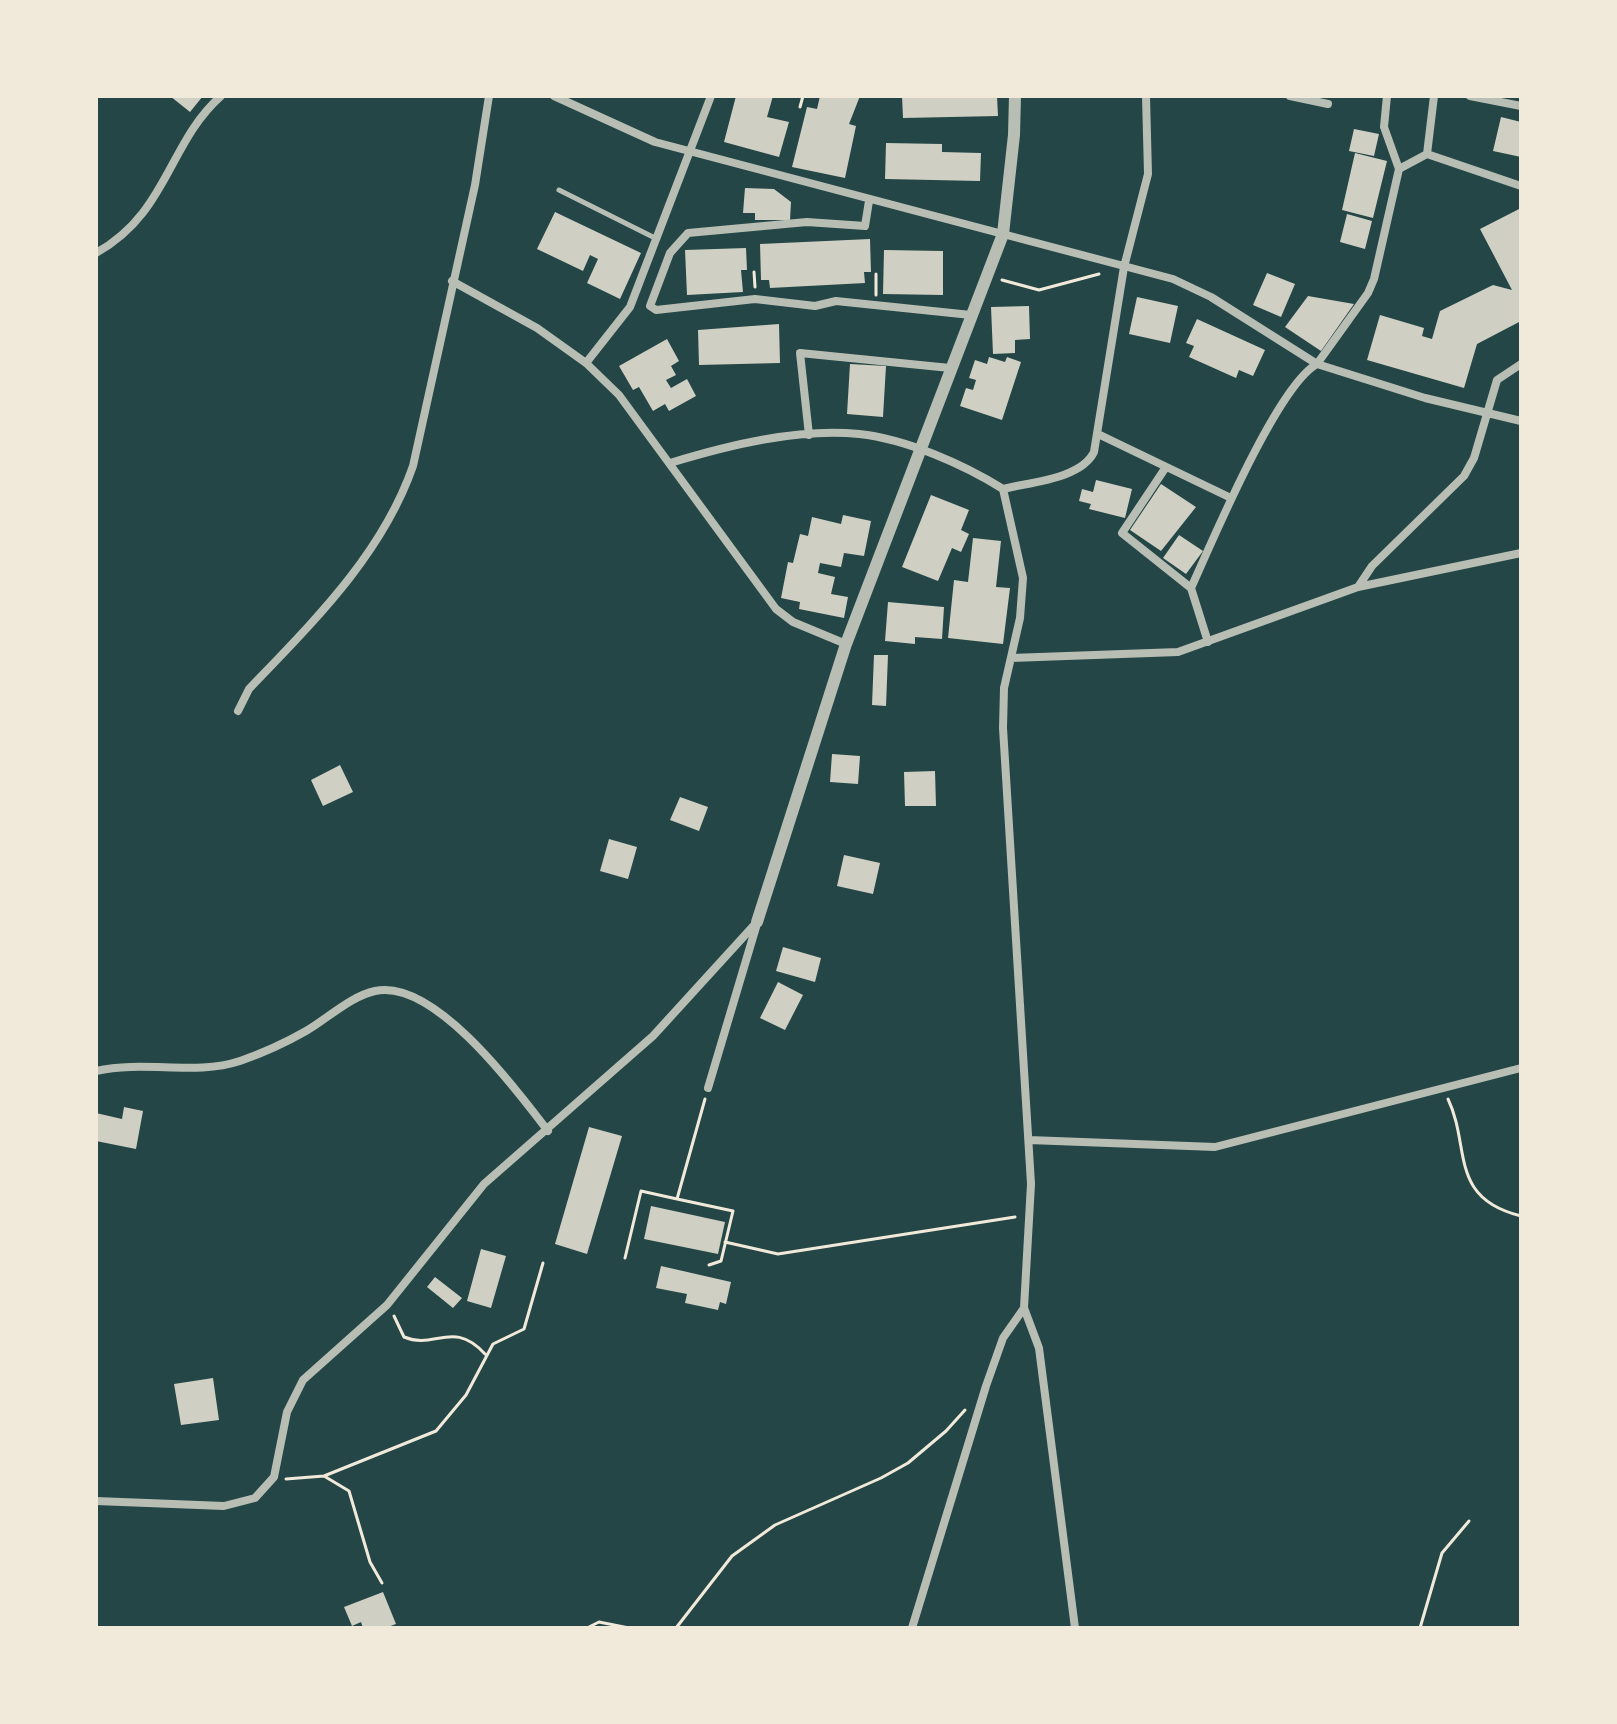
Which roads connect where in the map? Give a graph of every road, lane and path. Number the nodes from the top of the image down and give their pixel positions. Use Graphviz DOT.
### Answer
graph roads {
  1 [pos="221,96"];
  2 [pos="489,96"];
  3 [pos="554,96"];
  4 [pos="711,96"];
  5 [pos="803,96"];
  6 [pos="1015,96"];
  7 [pos="1146,96"];
  8 [pos="1290,96"];
  9 [pos="1387,96"];
  10 [pos="1434,96"];
  11 [pos="1470,96"];
  12 [pos="1328,104"];
  13 [pos="1521,106"];
  14 [pos="800,107"];
  15 [pos="690,152"];
  16 [pos="1427,154"];
  17 [pos="1399,169"];
  18 [pos="1521,186"];
  19 [pos="559,190"];
  20 [pos="869,201"];
  21 [pos="1003,234"];
  22 [pos="658,240"];
  23 [pos="96,253"];
  24 [pos="1124,267"];
  25 [pos="876,274"];
  26 [pos="986,276"];
  27 [pos="452,281"];
  28 [pos="876,306"];
  29 [pos="971,315"];
  30 [pos="586,363"];
  31 [pos="1317,364"];
  32 [pos="1521,364"];
  33 [pos="950,368"];
  34 [pos="1487,415"];
  35 [pos="1521,421"];
  36 [pos="1098,434"];
  37 [pos="809,435"];
  38 [pos="919,451"];
  39 [pos="670,463"];
  40 [pos="1166,467"];
  41 [pos="1003,489"];
  42 [pos="1231,498"];
  43 [pos="1521,553"];
  44 [pos="1358,587"];
  45 [pos="1191,588"];
  46 [pos="1208,642"];
  47 [pos="846,644"];
  48 [pos="1011,658"];
  49 [pos="238,711"];
  50 [pos="757,922"];
  51 [pos="1521,1068"];
  52 [pos="96,1071"];
  53 [pos="708,1088"];
  54 [pos="1441,1089"];
  55 [pos="548,1131"];
  56 [pos="1029,1140"];
  57 [pos="677,1199"];
  58 [pos="1031,1214"];
  59 [pos="1521,1216"];
  60 [pos="725,1242"];
  61 [pos="625,1258"];
  62 [pos="543,1263"];
  63 [pos="709,1265"];
  64 [pos="387,1305"];
  65 [pos="1024,1308"];
  66 [pos="485,1354"];
  67 [pos="966,1408"];
  68 [pos="324,1476"];
  69 [pos="274,1477"];
  70 [pos="96,1501"];
  71 [pos="1469,1521"];
  72 [pos="382,1583"];
  73 [pos="587,1628"];
  74 [pos="629,1628"];
  75 [pos="676,1628"];
  76 [pos="912,1628"];
  77 [pos="1075,1628"];
  78 [pos="1420,1628"];
  1 -- 23 [label="street"];
  2 -- 27 [label="street"];
  3 -- 15 [label="street"];
  4 -- 15 [label="street"];
  5 -- 14 [label="path"];
  6 -- 21 [label="street"];
  7 -- 24 [label="street"];
  8 -- 12 [label="street"];
  9 -- 17 [label="street"];
  10 -- 16 [label="street"];
  11 -- 13 [label="street"];
  15 -- 20 [label="street"];
  15 -- 22 [label="street"];
  16 -- 17 [label="street"];
  16 -- 18 [label="street"];
  17 -- 31 [label="street"];
  19 -- 22 [label="lane"];
  20 -- 21 [label="street"];
  20 -- 28 [label="street"];
  21 -- 24 [label="street"];
  21 -- 26 [label="street"];
  22 -- 30 [label="street"];
  24 -- 26 [label="path"];
  24 -- 31 [label="street"];
  24 -- 36 [label="street"];
  25 -- 28 [label="path"];
  26 -- 29 [label="street"];
  27 -- 30 [label="street"];
  27 -- 49 [label="street"];
  28 -- 29 [label="street"];
  29 -- 33 [label="street"];
  30 -- 39 [label="street"];
  31 -- 34 [label="street"];
  31 -- 42 [label="street"];
  32 -- 34 [label="street"];
  33 -- 37 [label="street"];
  33 -- 38 [label="street"];
  34 -- 35 [label="street"];
  34 -- 44 [label="street"];
  36 -- 40 [label="street"];
  36 -- 41 [label="street"];
  37 -- 38 [label="street"];
  37 -- 39 [label="street"];
  38 -- 41 [label="street"];
  38 -- 47 [label="street"];
  39 -- 47 [label="street"];
  40 -- 42 [label="street"];
  40 -- 45 [label="street"];
  41 -- 48 [label="street"];
  42 -- 45 [label="street"];
  43 -- 44 [label="street"];
  44 -- 46 [label="street"];
  45 -- 46 [label="street"];
  46 -- 48 [label="street"];
  47 -- 50 [label="street"];
  48 -- 56 [label="street"];
  50 -- 53 [label="street"];
  50 -- 55 [label="street"];
  51 -- 54 [label="street"];
  52 -- 55 [label="street"];
  53 -- 57 [label="path"];
  54 -- 56 [label="street"];
  54 -- 59 [label="path"];
  55 -- 64 [label="street"];
  56 -- 58 [label="street"];
  57 -- 60 [label="path"];
  57 -- 61 [label="path"];
  58 -- 60 [label="path"];
  58 -- 65 [label="street"];
  60 -- 63 [label="path"];
  62 -- 66 [label="path"];
  64 -- 66 [label="path"];
  64 -- 69 [label="street"];
  65 -- 76 [label="street"];
  65 -- 77 [label="street"];
  66 -- 68 [label="path"];
  67 -- 75 [label="path"];
  68 -- 69 [label="path"];
  68 -- 72 [label="path"];
  69 -- 70 [label="street"];
  71 -- 78 [label="path"];
  73 -- 74 [label="path"];
}
